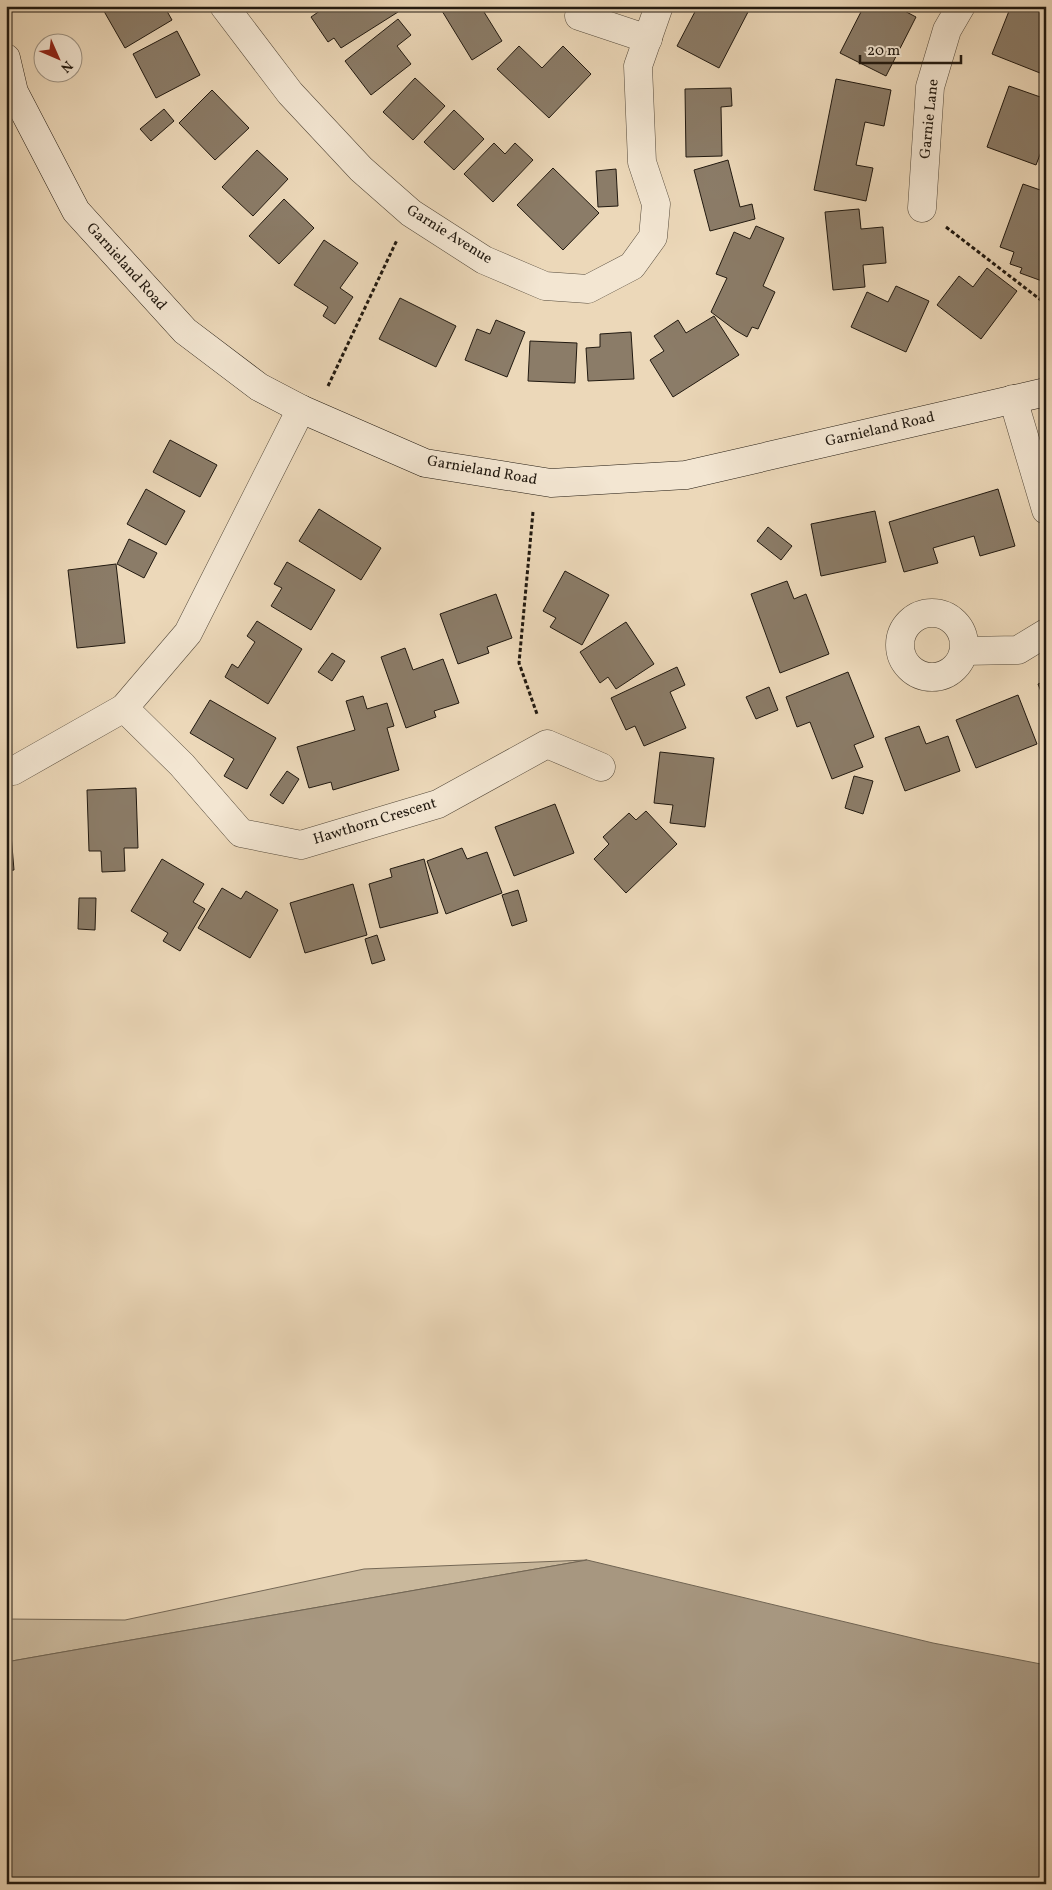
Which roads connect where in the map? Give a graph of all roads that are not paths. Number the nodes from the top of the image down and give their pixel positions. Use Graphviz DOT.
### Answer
graph roads {
  1 [pos="224,6"];
  2 [pos="659,6"];
  3 [pos="961,6"];
  4 [pos="579,16"];
  5 [pos="648,39"];
  6 [pos="6,58"];
  7 [pos="922,208"];
  8 [pos="1046,392"];
  9 [pos="1013,399"];
  10 [pos="307,412"];
  11 [pos="1046,510"];
  12 [pos="1046,633"];
  13 [pos="964,651"];
  14 [pos="124,708"];
  15 [pos="601,767"];
  16 [pos="6,770"];
  1 -- 5 [label="street, Garnie Avenue"];
  2 -- 5 [label="street, Garnie Avenue"];
  3 -- 7 [label="street, Garnie Lane"];
  4 -- 5 [label="street"];
  6 -- 10 [label="street, Garnieland Road"];
  8 -- 9 [label="street, Garnieland Road"];
  9 -- 10 [label="street, Garnieland Road"];
  9 -- 11 [label="street"];
  10 -- 14 [label="street"];
  12 -- 13 [label="street"];
  14 -- 15 [label="street, Hawthorn Crescent"];
  14 -- 16 [label="street"];
}
